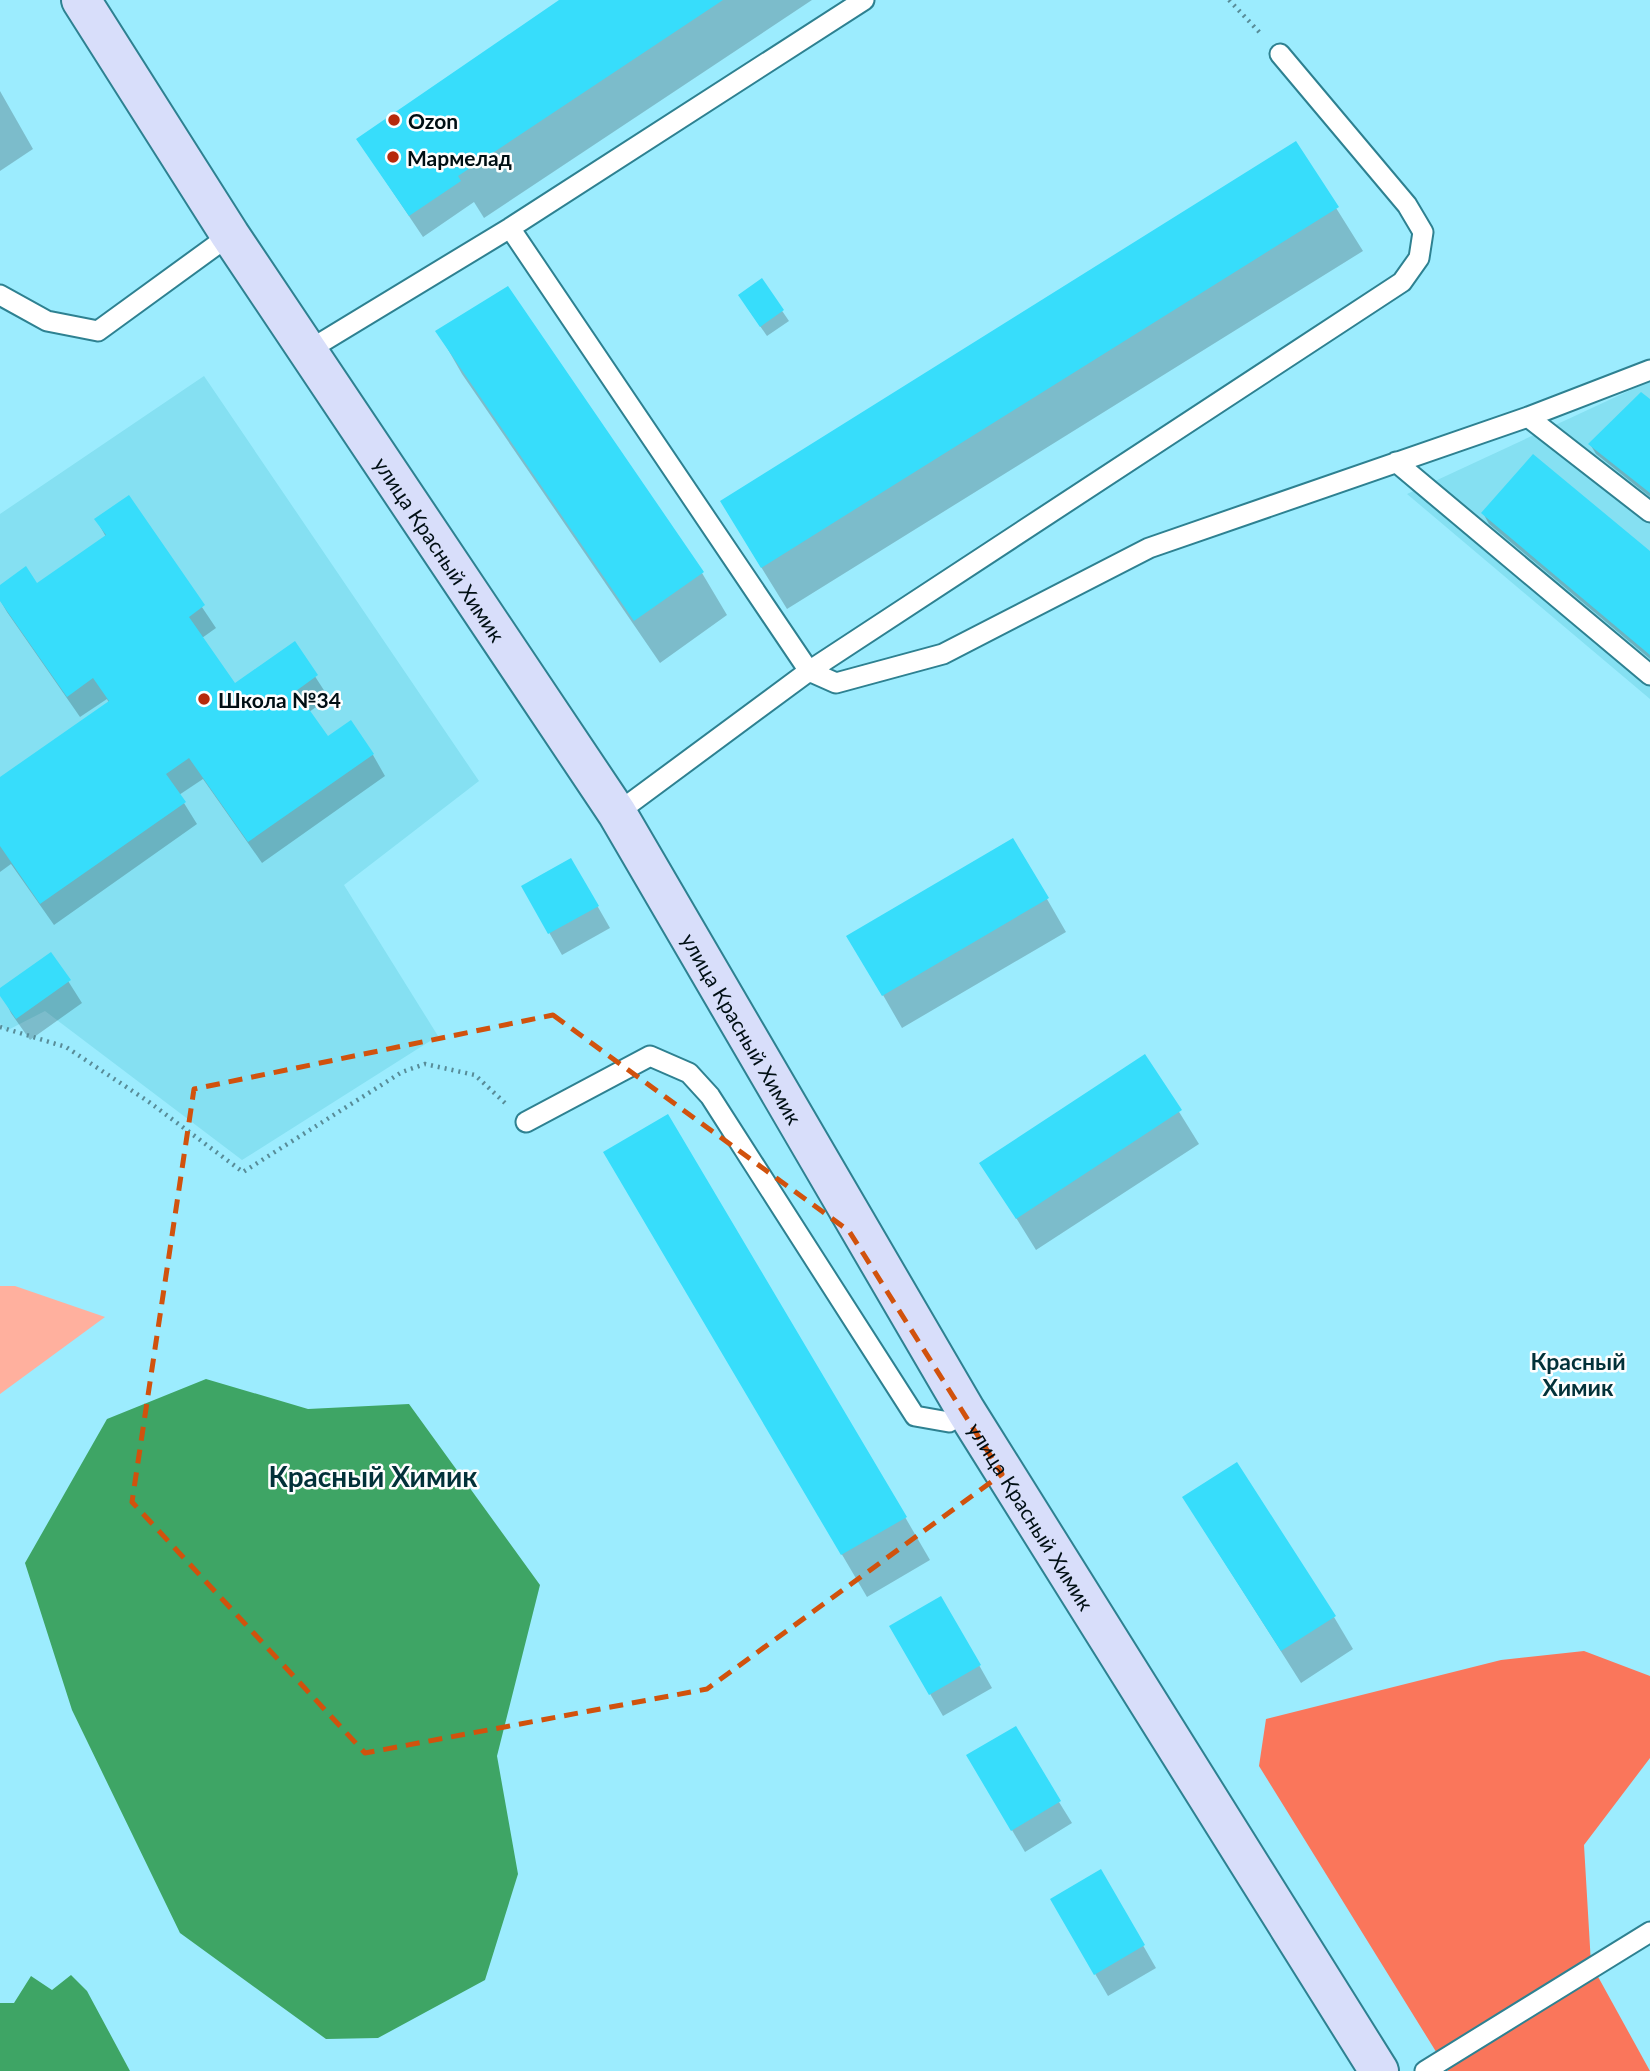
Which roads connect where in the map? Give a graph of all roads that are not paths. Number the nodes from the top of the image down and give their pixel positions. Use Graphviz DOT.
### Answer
graph roads {
  1 [pos="81,0"];
  2 [pos="864,0"];
  3 [pos="1280,54"];
  4 [pos="510,228"];
  5 [pos="230,235"];
  6 [pos="0,295"];
  7 [pos="309,349"];
  8 [pos="1650,370"];
  9 [pos="1528,417"];
  10 [pos="1396,462"];
  11 [pos="1650,512"];
  12 [pos="809,671"];
  13 [pos="1650,676"];
  14 [pos="617,813"];
  15 [pos="526,1122"];
  16 [pos="966,1411"];
  17 [pos="1650,1932"];
  18 [pos="1379,2071"];
  19 [pos="1424,2071"];
  1 -- 5 [label="street, улица Красный Химик"];
  2 -- 4 [label="lane"];
  3 -- 12 [label="lane"];
  4 -- 7 [label="lane"];
  4 -- 12 [label="lane"];
  5 -- 6 [label="lane"];
  5 -- 7 [label="street, улица Красный Химик"];
  7 -- 14 [label="street, улица Красный Химик"];
  8 -- 9 [label="lane"];
  9 -- 10 [label="lane"];
  9 -- 11 [label="lane"];
  10 -- 12 [label="lane"];
  10 -- 13 [label="lane"];
  12 -- 14 [label="lane"];
  14 -- 16 [label="street, улица Красный Химик"];
  15 -- 16 [label="lane"];
  16 -- 18 [label="street, улица Красный Химик"];
  17 -- 19 [label="lane"];
}
